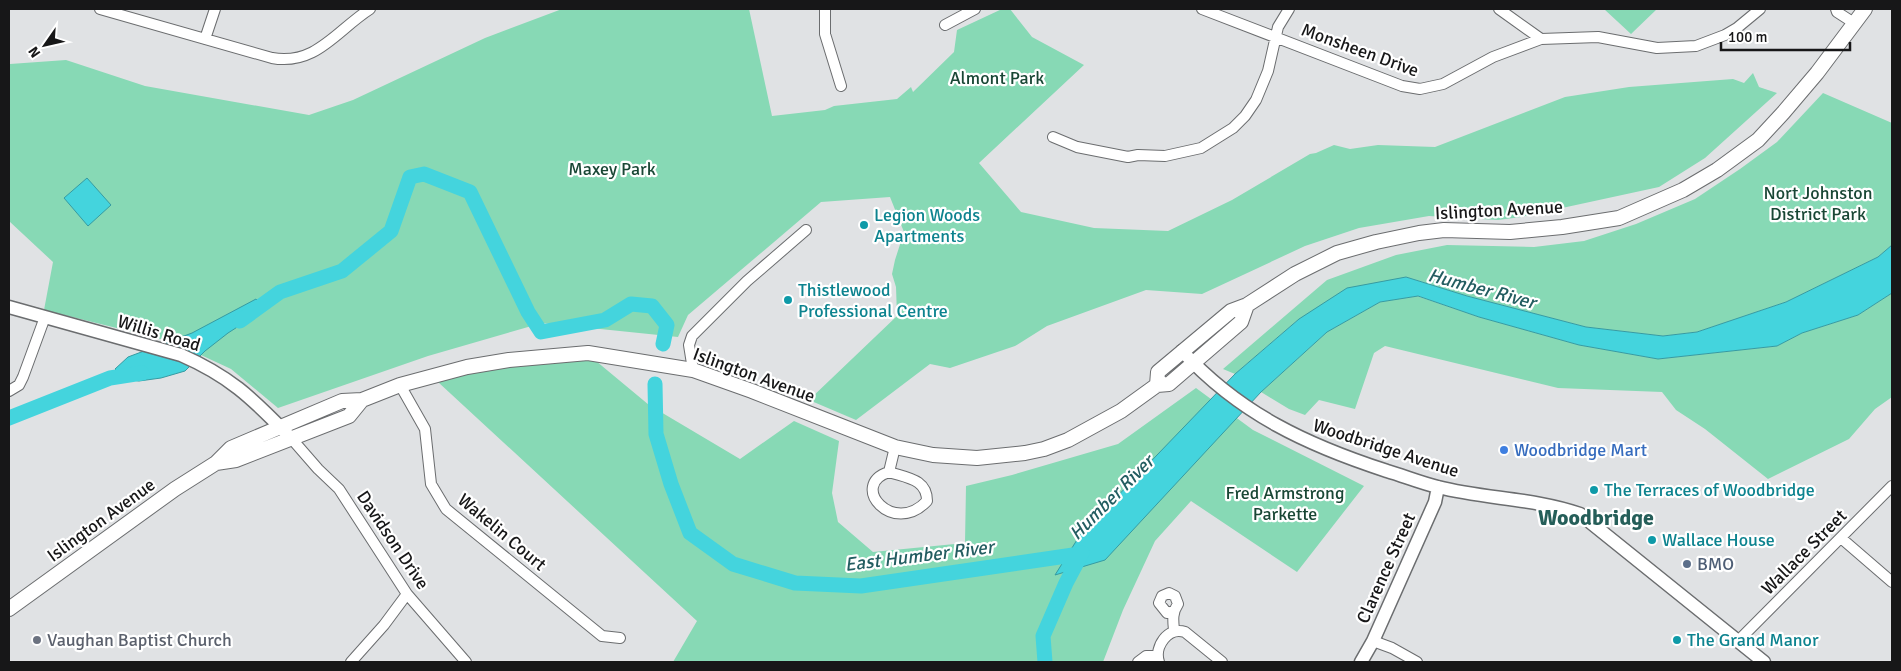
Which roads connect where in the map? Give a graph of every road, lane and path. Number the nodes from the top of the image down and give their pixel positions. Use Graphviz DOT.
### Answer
graph roads {
  1 [pos="100,9"];
  2 [pos="215,9"];
  3 [pos="370,9"];
  4 [pos="825,9"];
  5 [pos="975,9"];
  6 [pos="1202,9"];
  7 [pos="1289,9"];
  8 [pos="1499,9"];
  9 [pos="1760,9"];
  10 [pos="1836,9"];
  11 [pos="1865,9"];
  12 [pos="1854,23"];
  13 [pos="945,25"];
  14 [pos="1276,36"];
  15 [pos="205,39"];
  16 [pos="1541,39"];
  17 [pos="841,86"];
  18 [pos="1053,137"];
  19 [pos="806,230"];
  20 [pos="1247,305"];
  21 [pos="9,307"];
  22 [pos="45,317"];
  23 [pos="1182,351"];
  24 [pos="1193,363"];
  25 [pos="693,370"];
  26 [pos="1157,384"];
  27 [pos="400,385"];
  28 [pos="9,391"];
  29 [pos="362,400"];
  30 [pos="280,427"];
  31 [pos="291,438"];
  32 [pos="894,447"];
  33 [pos="216,463"];
  34 [pos="889,472"];
  35 [pos="1438,487"];
  36 [pos="1891,488"];
  37 [pos="1841,538"];
  38 [pos="1892,582"];
  39 [pos="407,594"];
  40 [pos="9,609"];
  41 [pos="1174,611"];
  42 [pos="1174,630"];
  43 [pos="620,638"];
  44 [pos="1373,641"];
  45 [pos="1738,641"];
  46 [pos="1158,659"];
  47 [pos="351,662"];
  48 [pos="466,662"];
  49 [pos="1138,662"];
  50 [pos="1222,662"];
  51 [pos="1361,662"];
  52 [pos="1417,662"];
  53 [pos="1764,662"];
  1 -- 15 [label="street"];
  2 -- 15 [label="street"];
  3 -- 15 [label="street"];
  4 -- 17 [label="street"];
  5 -- 13 [label="street"];
  6 -- 14 [label="street, Monsheen Drive"];
  7 -- 14 [label="street"];
  8 -- 16 [label="street"];
  9 -- 16 [label="street, Monsheen Drive"];
  10 -- 12 [label="street"];
  11 -- 12 [label="main road, Islington Avenue"];
  12 -- 20 [label="main road, Islington Avenue"];
  14 -- 16 [label="street, Monsheen Drive"];
  14 -- 18 [label="street"];
  19 -- 25 [label="street"];
  20 -- 23 [label="main road, Islington Avenue"];
  20 -- 24 [label="main road, Islington Avenue"];
  21 -- 22 [label="street, Willis Road"];
  22 -- 28 [label="street"];
  22 -- 30 [label="street, Willis Road"];
  23 -- 24 [label="street, Woodbridge Avenue"];
  23 -- 26 [label="main road, Islington Avenue"];
  24 -- 26 [label="main road, Islington Avenue"];
  24 -- 35 [label="street, Woodbridge Avenue"];
  25 -- 27 [label="main road, Islington Avenue"];
  25 -- 32 [label="main road, Islington Avenue"];
  26 -- 32 [label="main road, Islington Avenue"];
  27 -- 29 [label="main road, Islington Avenue"];
  27 -- 43 [label="street, Wakelin Court"];
  29 -- 30 [label="main road, Islington Avenue"];
  29 -- 31 [label="main road, Islington Avenue"];
  30 -- 31 [label="street, Willis Road"];
  30 -- 33 [label="main road, Islington Avenue"];
  31 -- 33 [label="main road, Islington Avenue"];
  31 -- 39 [label="street, Davidson Drive"];
  32 -- 34 [label="street"];
  33 -- 40 [label="main road, Islington Avenue"];
  34 -- 34 [label="street"];
  35 -- 44 [label="street, Clarence Street"];
  35 -- 45 [label="street, Woodbridge Avenue"];
  36 -- 37 [label="street, Wallace Street"];
  37 -- 38 [label="street"];
  37 -- 45 [label="street, Wallace Street"];
  39 -- 47 [label="street"];
  39 -- 48 [label="street, Davidson Drive"];
  41 -- 42 [label="street"];
  42 -- 46 [label="street"];
  42 -- 50 [label="street"];
  44 -- 51 [label="street, Clarence Street"];
  44 -- 52 [label="street"];
  45 -- 53 [label="street, Woodbridge Avenue"];
  46 -- 49 [label="street"];
}
